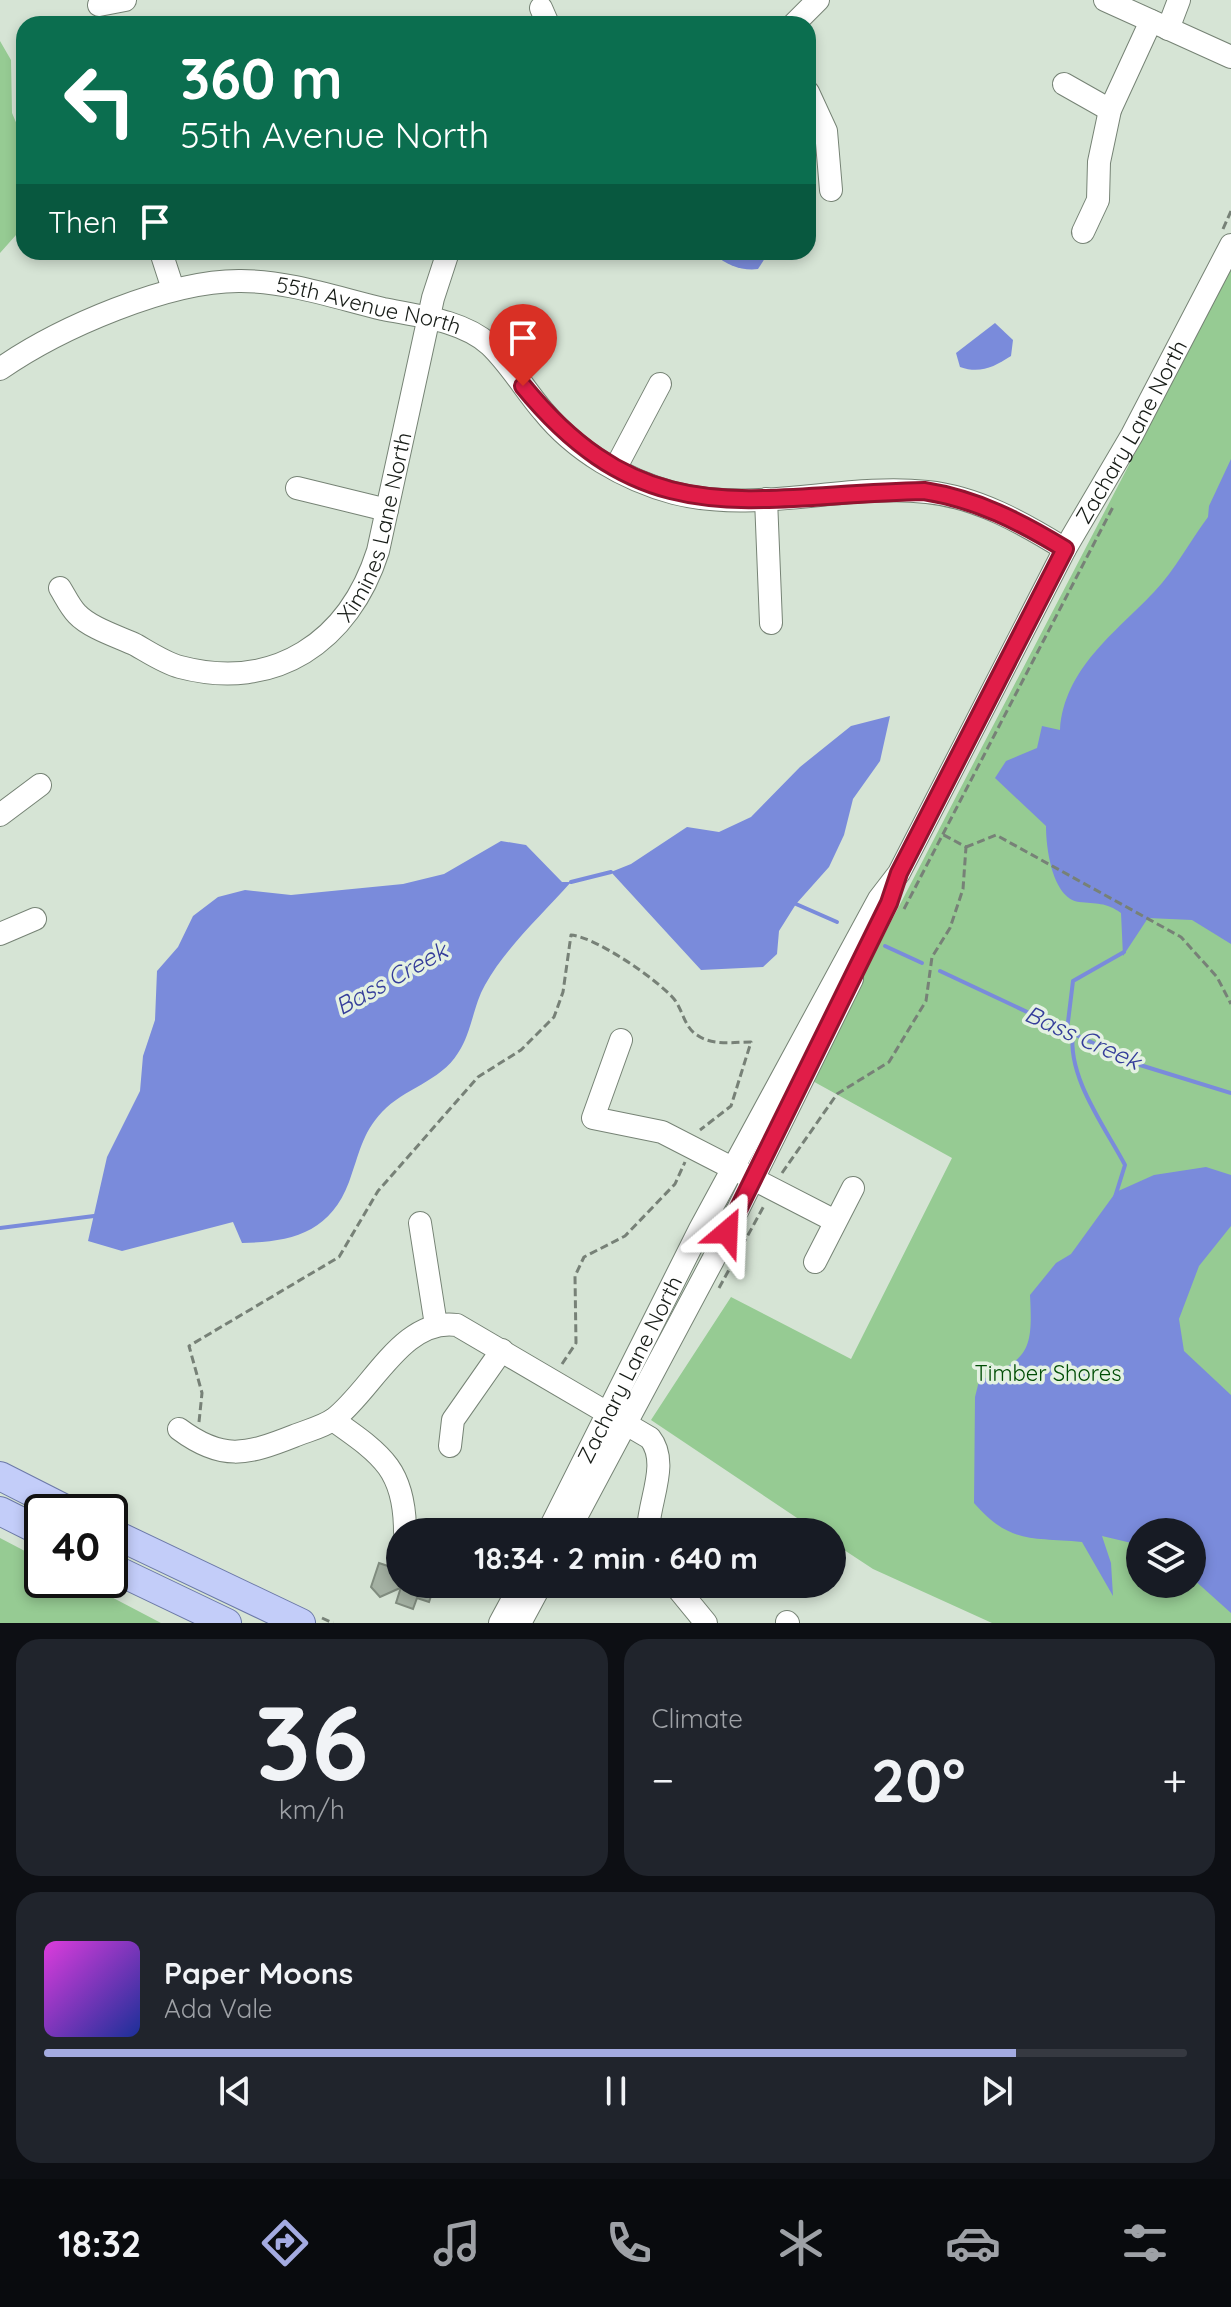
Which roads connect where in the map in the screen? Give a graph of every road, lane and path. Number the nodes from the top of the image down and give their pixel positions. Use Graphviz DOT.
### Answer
graph roads {
  1 [pos="125,0"];
  2 [pos="818,0"];
  3 [pos="1105,0"];
  4 [pos="1179,0"];
  5 [pos="99,10"];
  6 [pos="802,16"];
  7 [pos="1159,25"];
  8 [pos="1231,57"];
  9 [pos="1064,84"];
  10 [pos="816,109"];
  11 [pos="1110,110"];
  12 [pos="831,190"];
  13 [pos="1083,232"];
  14 [pos="1231,245"];
  15 [pos="164,260"];
  16 [pos="446,260"];
  17 [pos="173,289"];
  18 [pos="429,319"];
  19 [pos="0,369"];
  20 [pos="660,384"];
  21 [pos="615,469"];
  22 [pos="297,488"];
  23 [pos="766,499"];
  24 [pos="1115,503"];
  25 [pos="387,510"];
  26 [pos="1065,549"];
  27 [pos="60,588"];
  28 [pos="771,623"];
  29 [pos="40,785"];
  30 [pos="0,815"];
  31 [pos="966,847"];
  32 [pos="899,873"];
  33 [pos="904,909"];
  34 [pos="35,919"];
  35 [pos="0,934"];
  36 [pos="1231,1004"];
  37 [pos="621,1040"];
  38 [pos="692,1146"];
  39 [pos="733,1168"];
  40 [pos="754,1177"];
  41 [pos="853,1188"];
  42 [pos="835,1221"];
  43 [pos="420,1223"];
  44 [pos="815,1262"];
  45 [pos="436,1325"];
  46 [pos="502,1350"];
  47 [pos="550,1380"];
  48 [pos="617,1416"];
  49 [pos="333,1420"];
  50 [pos="179,1429"];
  51 [pos="199,1444"];
  52 [pos="450,1446"];
  53 [pos="0,1476"];
  54 [pos="36,1494"];
  55 [pos="0,1511"];
  56 [pos="405,1518"];
  57 [pos="556,1518"];
  58 [pos="574,1518"];
  59 [pos="650,1518"];
  60 [pos="24,1523"];
  61 [pos="128,1541"];
  62 [pos="128,1576"];
  63 [pos="513,1598"];
  64 [pos="533,1598"];
  65 [pos="685,1598"];
  66 [pos="227,1623"];
  67 [pos="301,1623"];
  68 [pos="500,1623"];
  69 [pos="520,1623"];
  70 [pos="706,1623"];
  1 -- 5 [label="street"];
  2 -- 6 [label="street"];
  3 -- 7 [label="street"];
  4 -- 7 [label="street"];
  7 -- 8 [label="street"];
  7 -- 11 [label="street"];
  9 -- 11 [label="street"];
  10 -- 12 [label="street"];
  11 -- 13 [label="street"];
  14 -- 26 [label="street, Zachary Lane North"];
  15 -- 17 [label="street"];
  16 -- 18 [label="street, Ximines Lane North"];
  17 -- 18 [label="street, 55th Avenue North"];
  17 -- 19 [label="street, 55th Avenue North"];
  18 -- 21 [label="street, 55th Avenue North"];
  18 -- 25 [label="street, Ximines Lane North"];
  20 -- 21 [label="street"];
  21 -- 23 [label="street, 55th Avenue North"];
  22 -- 25 [label="street"];
  23 -- 26 [label="street, 55th Avenue North"];
  23 -- 28 [label="street"];
  24 -- 33 [label="path"];
  25 -- 27 [label="street, Ximines Lane North"];
  26 -- 32 [label="street, Zachary Lane North"];
  29 -- 30 [label="street"];
  31 -- 36 [label="path"];
  32 -- 39 [label="street, Zachary Lane North"];
  32 -- 40 [label="street, Zachary Lane North"];
  34 -- 35 [label="street"];
  37 -- 38 [label="street"];
  38 -- 39 [label="street"];
  38 -- 47 [label="path"];
  38 -- 51 [label="path"];
  39 -- 40 [label="street"];
  39 -- 48 [label="street, Zachary Lane North"];
  40 -- 42 [label="street"];
  40 -- 48 [label="street, Zachary Lane North"];
  41 -- 42 [label="street"];
  42 -- 44 [label="street"];
  43 -- 45 [label="street"];
  45 -- 46 [label="street"];
  45 -- 49 [label="street"];
  46 -- 47 [label="street"];
  46 -- 52 [label="street"];
  47 -- 48 [label="street"];
  48 -- 57 [label="street, Zachary Lane North"];
  48 -- 58 [label="street, Zachary Lane North"];
  48 -- 59 [label="street"];
  49 -- 51 [label="street"];
  49 -- 56 [label="street"];
  50 -- 51 [label="street"];
  53 -- 54 [label="main road"];
  55 -- 60 [label="main road"];
  61 -- 67 [label="main road"];
  62 -- 66 [label="main road"];
  63 -- 68 [label="street"];
  64 -- 69 [label="street"];
  65 -- 70 [label="street"];
}
